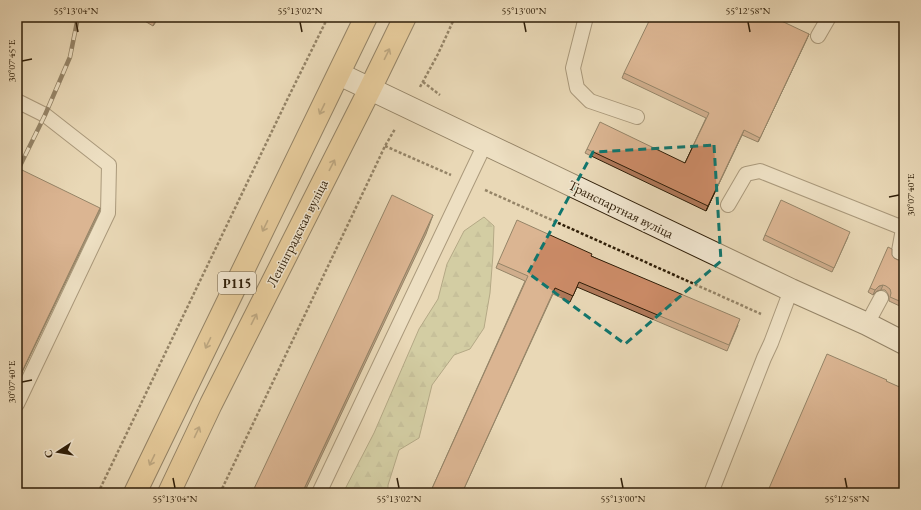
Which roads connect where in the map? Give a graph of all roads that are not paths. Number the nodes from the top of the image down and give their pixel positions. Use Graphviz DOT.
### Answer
graph roads {
  1 [pos="366,17"];
  2 [pos="405,17"];
  3 [pos="586,17"];
  4 [pos="830,17"];
  5 [pos="818,36"];
  6 [pos="339,74"];
  7 [pos="370,89"];
  8 [pos="17,101"];
  9 [pos="637,117"];
  10 [pos="485,144"];
  11 [pos="728,206"];
  12 [pos="904,226"];
  13 [pos="898,257"];
  14 [pos="791,290"];
  15 [pos="881,298"];
  16 [pos="867,324"];
  17 [pos="904,343"];
  18 [pos="17,404"];
  19 [pos="135,493"];
  20 [pos="169,493"];
  21 [pos="319,493"];
  22 [pos="711,493"];
  1 -- 6 [label="main road, Р115"];
  7 -- 2 [label="main road, Ленінградская вуліца / Р115, one-way"];
  3 -- 9 [label="lane"];
  4 -- 5 [label="lane"];
  6 -- 7 [label="main road, Транспартная вуліца"];
  6 -- 19 [label="main road, Р115, one-way"];
  7 -- 10 [label="main road, Транспартная вуліца"];
  20 -- 7 [label="main road, Ленінградская вуліца / Р115, one-way"];
  8 -- 18 [label="lane"];
  10 -- 14 [label="main road, Транспартная вуліца"];
  10 -- 21 [label="lane"];
  11 -- 12 [label="lane"];
  12 -- 13 [label="lane"];
  14 -- 16 [label="main road, Транспартная вуліца"];
  14 -- 22 [label="lane"];
  15 -- 16 [label="lane"];
  16 -- 17 [label="main road, Транспартная вуліца"];
}
